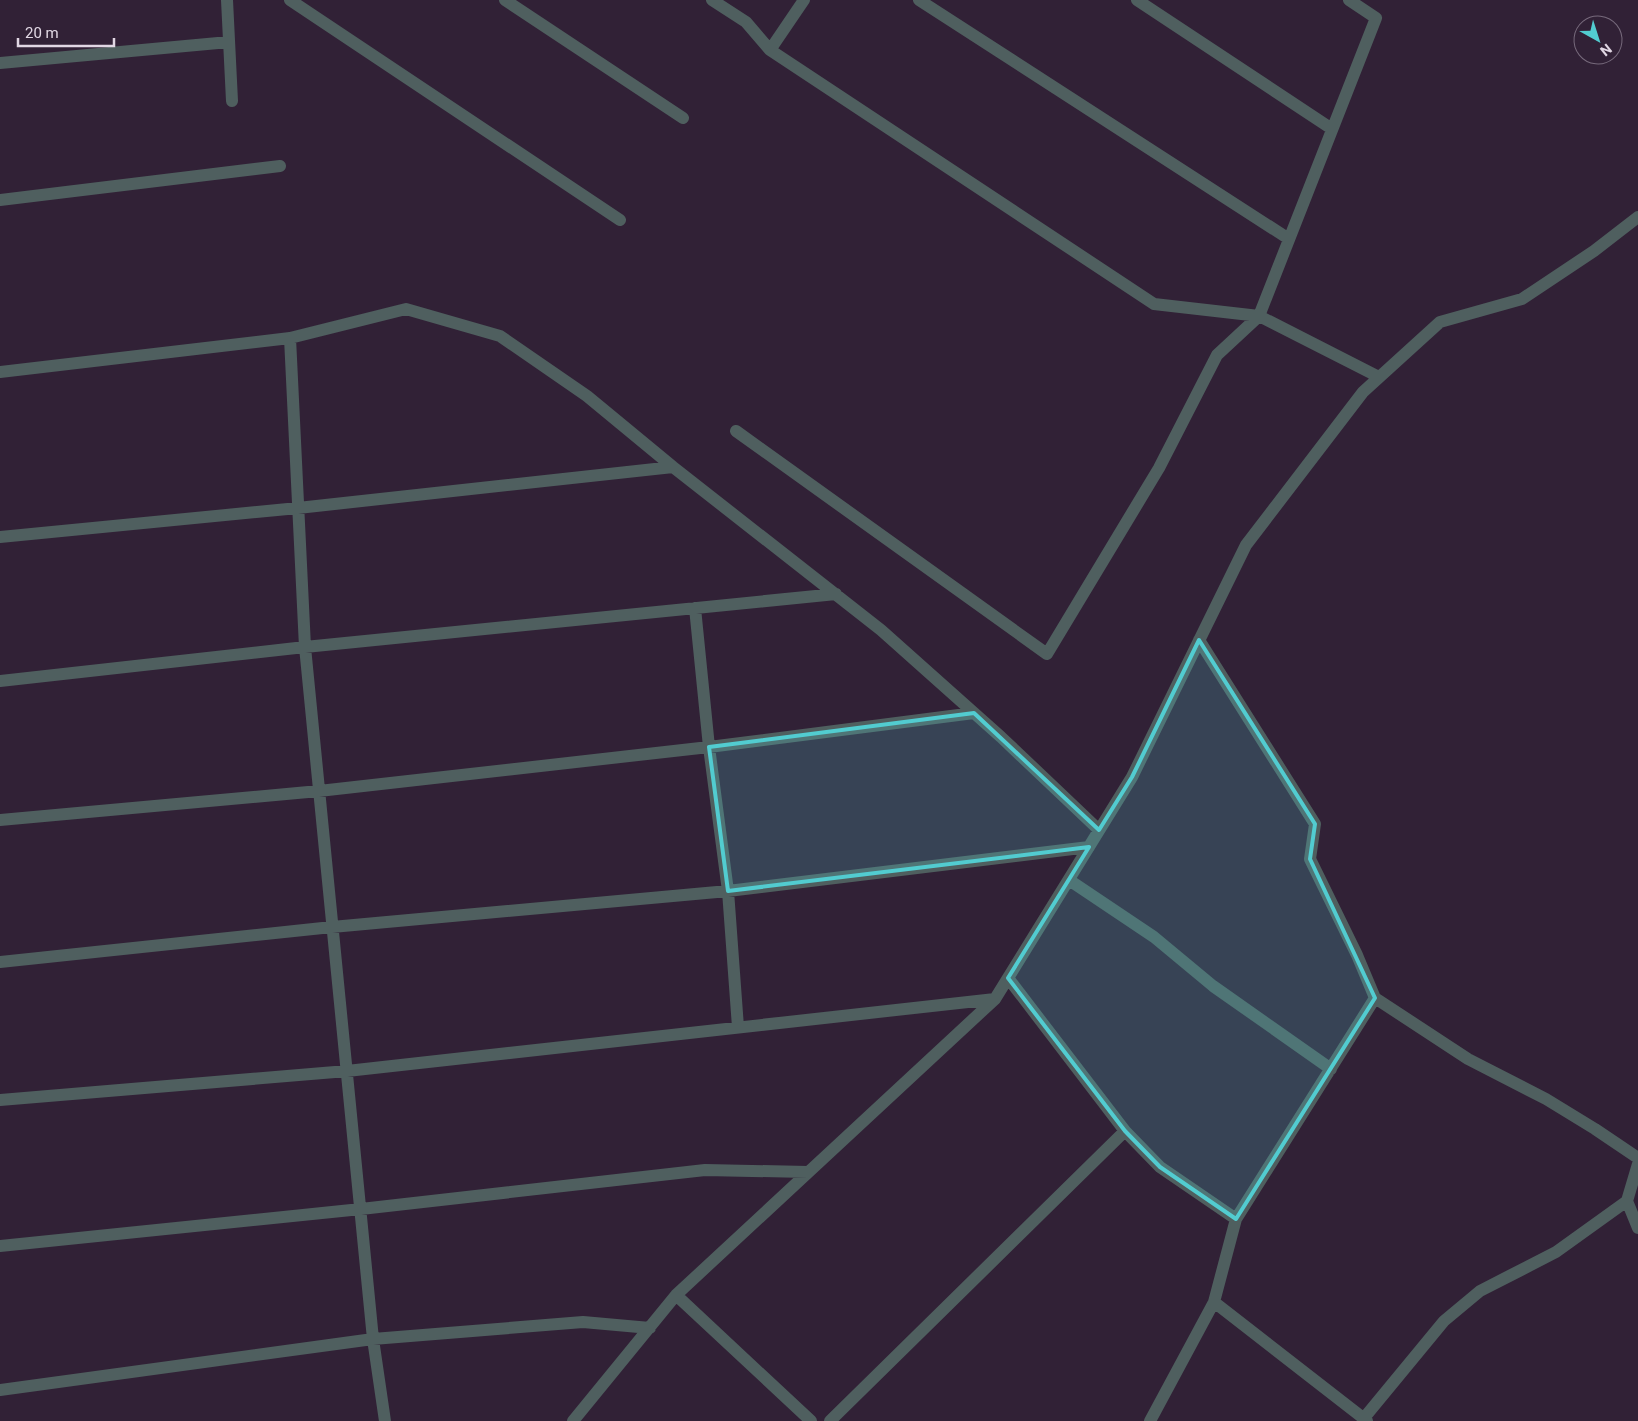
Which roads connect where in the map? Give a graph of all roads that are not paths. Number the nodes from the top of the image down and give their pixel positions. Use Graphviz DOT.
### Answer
graph roads {
  1 [pos="290,0"];
  2 [pos="505,0"];
  3 [pos="712,0"];
  4 [pos="804,0"];
  5 [pos="919,0"];
  6 [pos="1137,0"];
  7 [pos="1349,0"];
  8 [pos="228,1"];
  9 [pos="229,42"];
  10 [pos="770,50"];
  11 [pos="0,63"];
  12 [pos="232,101"];
  13 [pos="684,118"];
  14 [pos="1332,129"];
  15 [pos="280,166"];
  16 [pos="0,200"];
  17 [pos="1638,217"];
  18 [pos="620,220"];
  19 [pos="1289,239"];
  20 [pos="1259,316"];
  21 [pos="290,338"];
  22 [pos="0,372"];
  23 [pos="1379,377"];
  24 [pos="736,430"];
  25 [pos="673,467"];
  26 [pos="298,508"];
  27 [pos="0,537"];
  28 [pos="836,594"];
  29 [pos="695,608"];
  30 [pos="1199,640"];
  31 [pos="305,647"];
  32 [pos="0,681"];
  33 [pos="974,713"];
  34 [pos="709,747"];
  35 [pos="319,791"];
  36 [pos="0,820"];
  37 [pos="1099,830"];
  38 [pos="1089,847"];
  39 [pos="1069,880"];
  40 [pos="728,891"];
  41 [pos="332,927"];
  42 [pos="0,962"];
  43 [pos="1008,978"];
  44 [pos="1376,998"];
  45 [pos="995,999"];
  46 [pos="738,1027"];
  47 [pos="1331,1069"];
  48 [pos="347,1071"];
  49 [pos="0,1100"];
  50 [pos="1125,1130"];
  51 [pos="1638,1158"];
  52 [pos="1638,1164"];
  53 [pos="808,1172"];
  54 [pos="1627,1201"];
  55 [pos="360,1208"];
  56 [pos="1236,1219"];
  57 [pos="1638,1228"];
  58 [pos="0,1246"];
  59 [pos="676,1295"];
  60 [pos="1214,1302"];
  61 [pos="650,1328"];
  62 [pos="373,1340"];
  63 [pos="0,1390"];
  64 [pos="1366,1420"];
  65 [pos="385,1421"];
  66 [pos="573,1421"];
  67 [pos="810,1421"];
  68 [pos="830,1421"];
  69 [pos="1150,1421"];
  1 -- 18 [label="street"];
  2 -- 13 [label="street"];
  3 -- 10 [label="street"];
  4 -- 10 [label="street"];
  5 -- 19 [label="street"];
  6 -- 14 [label="street"];
  7 -- 14 [label="street"];
  8 -- 9 [label="street"];
  9 -- 11 [label="street"];
  9 -- 12 [label="street"];
  10 -- 20 [label="street"];
  14 -- 19 [label="street"];
  15 -- 16 [label="street"];
  17 -- 23 [label="street"];
  19 -- 20 [label="street"];
  20 -- 23 [label="street"];
  20 -- 24 [label="street"];
  21 -- 22 [label="street"];
  21 -- 25 [label="street"];
  21 -- 26 [label="street"];
  23 -- 30 [label="street"];
  25 -- 26 [label="street"];
  25 -- 28 [label="street"];
  26 -- 27 [label="street"];
  26 -- 31 [label="street"];
  28 -- 29 [label="street"];
  28 -- 33 [label="street"];
  29 -- 31 [label="street"];
  29 -- 34 [label="street"];
  30 -- 37 [label="street"];
  30 -- 44 [label="street"];
  31 -- 32 [label="street"];
  31 -- 35 [label="street"];
  33 -- 34 [label="street"];
  33 -- 37 [label="street"];
  34 -- 35 [label="street"];
  34 -- 40 [label="street"];
  35 -- 36 [label="street"];
  35 -- 41 [label="street"];
  37 -- 38 [label="street"];
  38 -- 39 [label="street"];
  38 -- 40 [label="street"];
  39 -- 43 [label="street"];
  39 -- 47 [label="street"];
  40 -- 41 [label="street"];
  40 -- 46 [label="street"];
  41 -- 42 [label="street"];
  41 -- 48 [label="street"];
  43 -- 45 [label="street"];
  43 -- 50 [label="street"];
  44 -- 47 [label="street"];
  44 -- 51 [label="street"];
  45 -- 46 [label="street"];
  45 -- 53 [label="street"];
  46 -- 48 [label="street"];
  47 -- 56 [label="street"];
  48 -- 49 [label="street"];
  48 -- 55 [label="street"];
  50 -- 56 [label="street"];
  50 -- 68 [label="street"];
  52 -- 54 [label="street"];
  53 -- 55 [label="street"];
  53 -- 59 [label="street"];
  54 -- 57 [label="street"];
  54 -- 64 [label="street"];
  55 -- 58 [label="street"];
  55 -- 62 [label="street"];
  56 -- 60 [label="street"];
  59 -- 61 [label="street"];
  59 -- 67 [label="street"];
  60 -- 64 [label="street"];
  60 -- 69 [label="street"];
  61 -- 62 [label="street"];
  61 -- 66 [label="street"];
  62 -- 63 [label="street"];
  62 -- 65 [label="street"];
}
